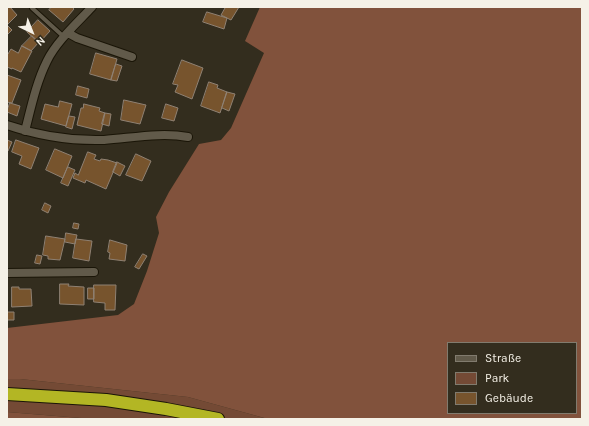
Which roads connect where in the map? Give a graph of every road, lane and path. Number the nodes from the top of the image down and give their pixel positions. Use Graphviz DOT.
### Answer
graph roads {
  1 [pos="92,7"];
  2 [pos="32,8"];
  3 [pos="66,35"];
  4 [pos="132,57"];
  5 [pos="7,126"];
  6 [pos="25,131"];
  7 [pos="188,137"];
  8 [pos="94,272"];
  9 [pos="7,273"];
  10 [pos="7,394"];
  11 [pos="218,419"];
  1 -- 3 [label="street"];
  2 -- 3 [label="lane"];
  3 -- 4 [label="street"];
  3 -- 6 [label="street"];
  5 -- 6 [label="street"];
  6 -- 7 [label="street"];
  8 -- 9 [label="street"];
  10 -- 11 [label="highway"];
}
